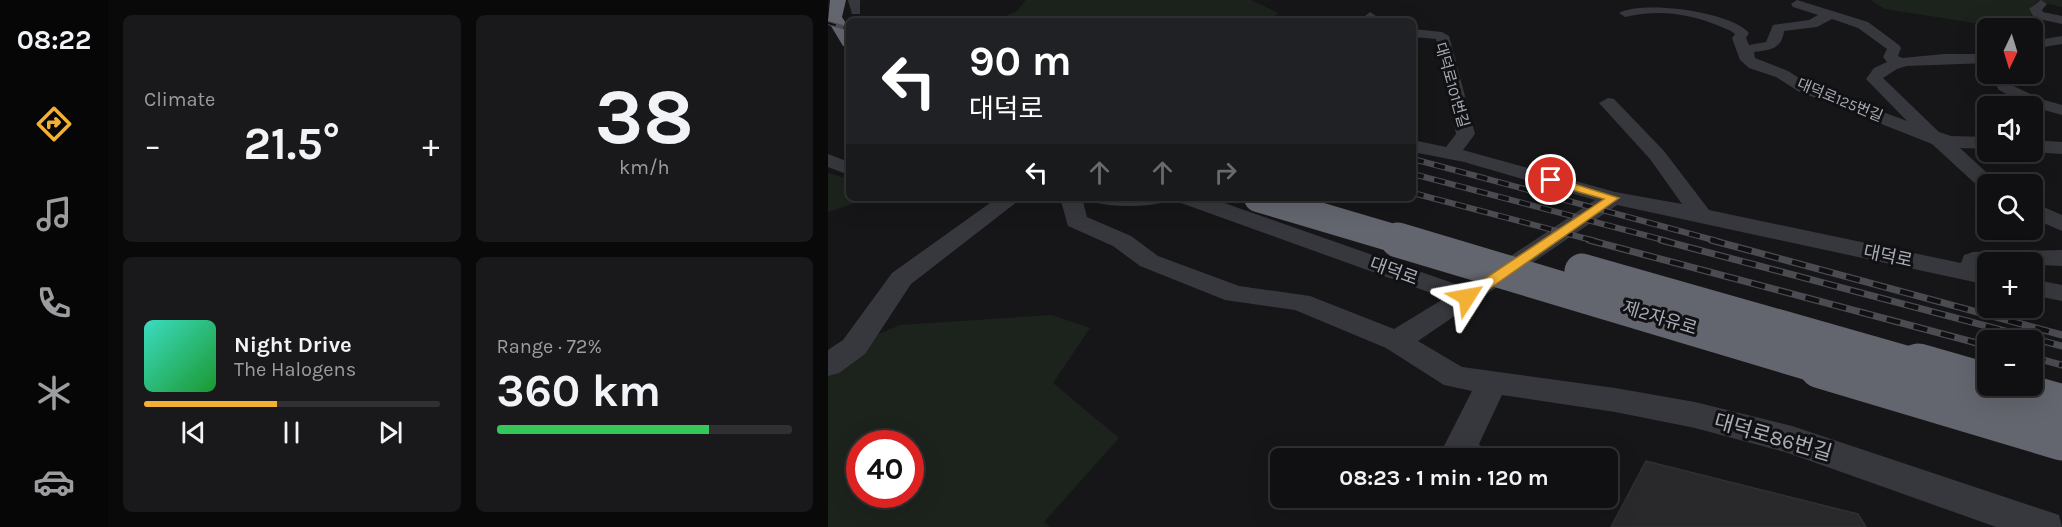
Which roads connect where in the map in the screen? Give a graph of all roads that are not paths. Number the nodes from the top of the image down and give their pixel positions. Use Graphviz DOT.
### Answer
graph roads {
  1 [pos="838,0"];
  2 [pos="1797,4"];
  3 [pos="2041,4"];
  4 [pos="1625,13"];
  5 [pos="1840,13"];
  6 [pos="2062,20"];
  7 [pos="1416,33"];
  8 [pos="2062,40"];
  9 [pos="2043,43"];
  10 [pos="842,52"];
  11 [pos="1746,53"];
  12 [pos="1977,59"];
  13 [pos="1899,63"];
  14 [pos="2005,87"];
  15 [pos="1608,103"];
  16 [pos="2062,110"];
  17 [pos="1939,140"];
  18 [pos="1977,142"];
  19 [pos="1416,147"];
  20 [pos="2043,147"];
  21 [pos="2062,148"];
  22 [pos="1450,153"];
  23 [pos="828,160"];
  24 [pos="846,168"];
  25 [pos="1978,174"];
  26 [pos="1613,198"];
  27 [pos="1007,201"];
  28 [pos="1072,201"];
  29 [pos="1197,201"];
  30 [pos="1268,201"];
  31 [pos="1335,201"];
  32 [pos="2043,214"];
  33 [pos="1701,215"];
  34 [pos="2062,224"];
  35 [pos="2043,258"];
  36 [pos="2062,258"];
  37 [pos="1977,275"];
  38 [pos="2043,289"];
  39 [pos="2062,293"];
  40 [pos="1467,297"];
  41 [pos="1396,341"];
  42 [pos="828,365"];
  43 [pos="1492,382"];
  44 [pos="2062,407"];
  45 [pos="2062,438"];
  46 [pos="1460,448"];
  47 [pos="2045,527"];
  1 -- 10 [label="highway"];
  2 -- 5 [label="street"];
  3 -- 6 [label="street"];
  4 -- 11 [label="street, 대덕로125번길"];
  5 -- 11 [label="street"];
  5 -- 13 [label="street"];
  7 -- 22 [label="street, 대덕로101번길"];
  8 -- 9 [label="street"];
  11 -- 17 [label="street, 대덕로125번길"];
  12 -- 13 [label="street, 대덕로125번길"];
  13 -- 17 [label="street, 대덕로125번길"];
  14 -- 16 [label="street"];
  15 -- 33 [label="street"];
  17 -- 18 [label="street"];
  17 -- 25 [label="street, 대덕로125번길"];
  19 -- 22 [label="street, 대덕로"];
  20 -- 21 [label="street"];
  22 -- 26 [label="street, 대덕로"];
  23 -- 24 [label="street"];
  26 -- 33 [label="street, 대덕로"];
  26 -- 40 [label="street"];
  27 -- 42 [label="street"];
  28 -- 41 [label="street, 대덕로86번길"];
  29 -- 40 [label="street, 대덕로"];
  30 -- 45 [label="highway, 제2자유로, bridge"];
  31 -- 44 [label="highway, 제2자유로, bridge"];
  32 -- 34 [label="street"];
  33 -- 37 [label="street, 대덕로"];
  35 -- 36 [label="street"];
  38 -- 39 [label="street"];
  40 -- 41 [label="street"];
  41 -- 43 [label="street, 대덕로86번길"];
  43 -- 46 [label="street"];
  43 -- 47 [label="street, 대덕로86번길"];
}
